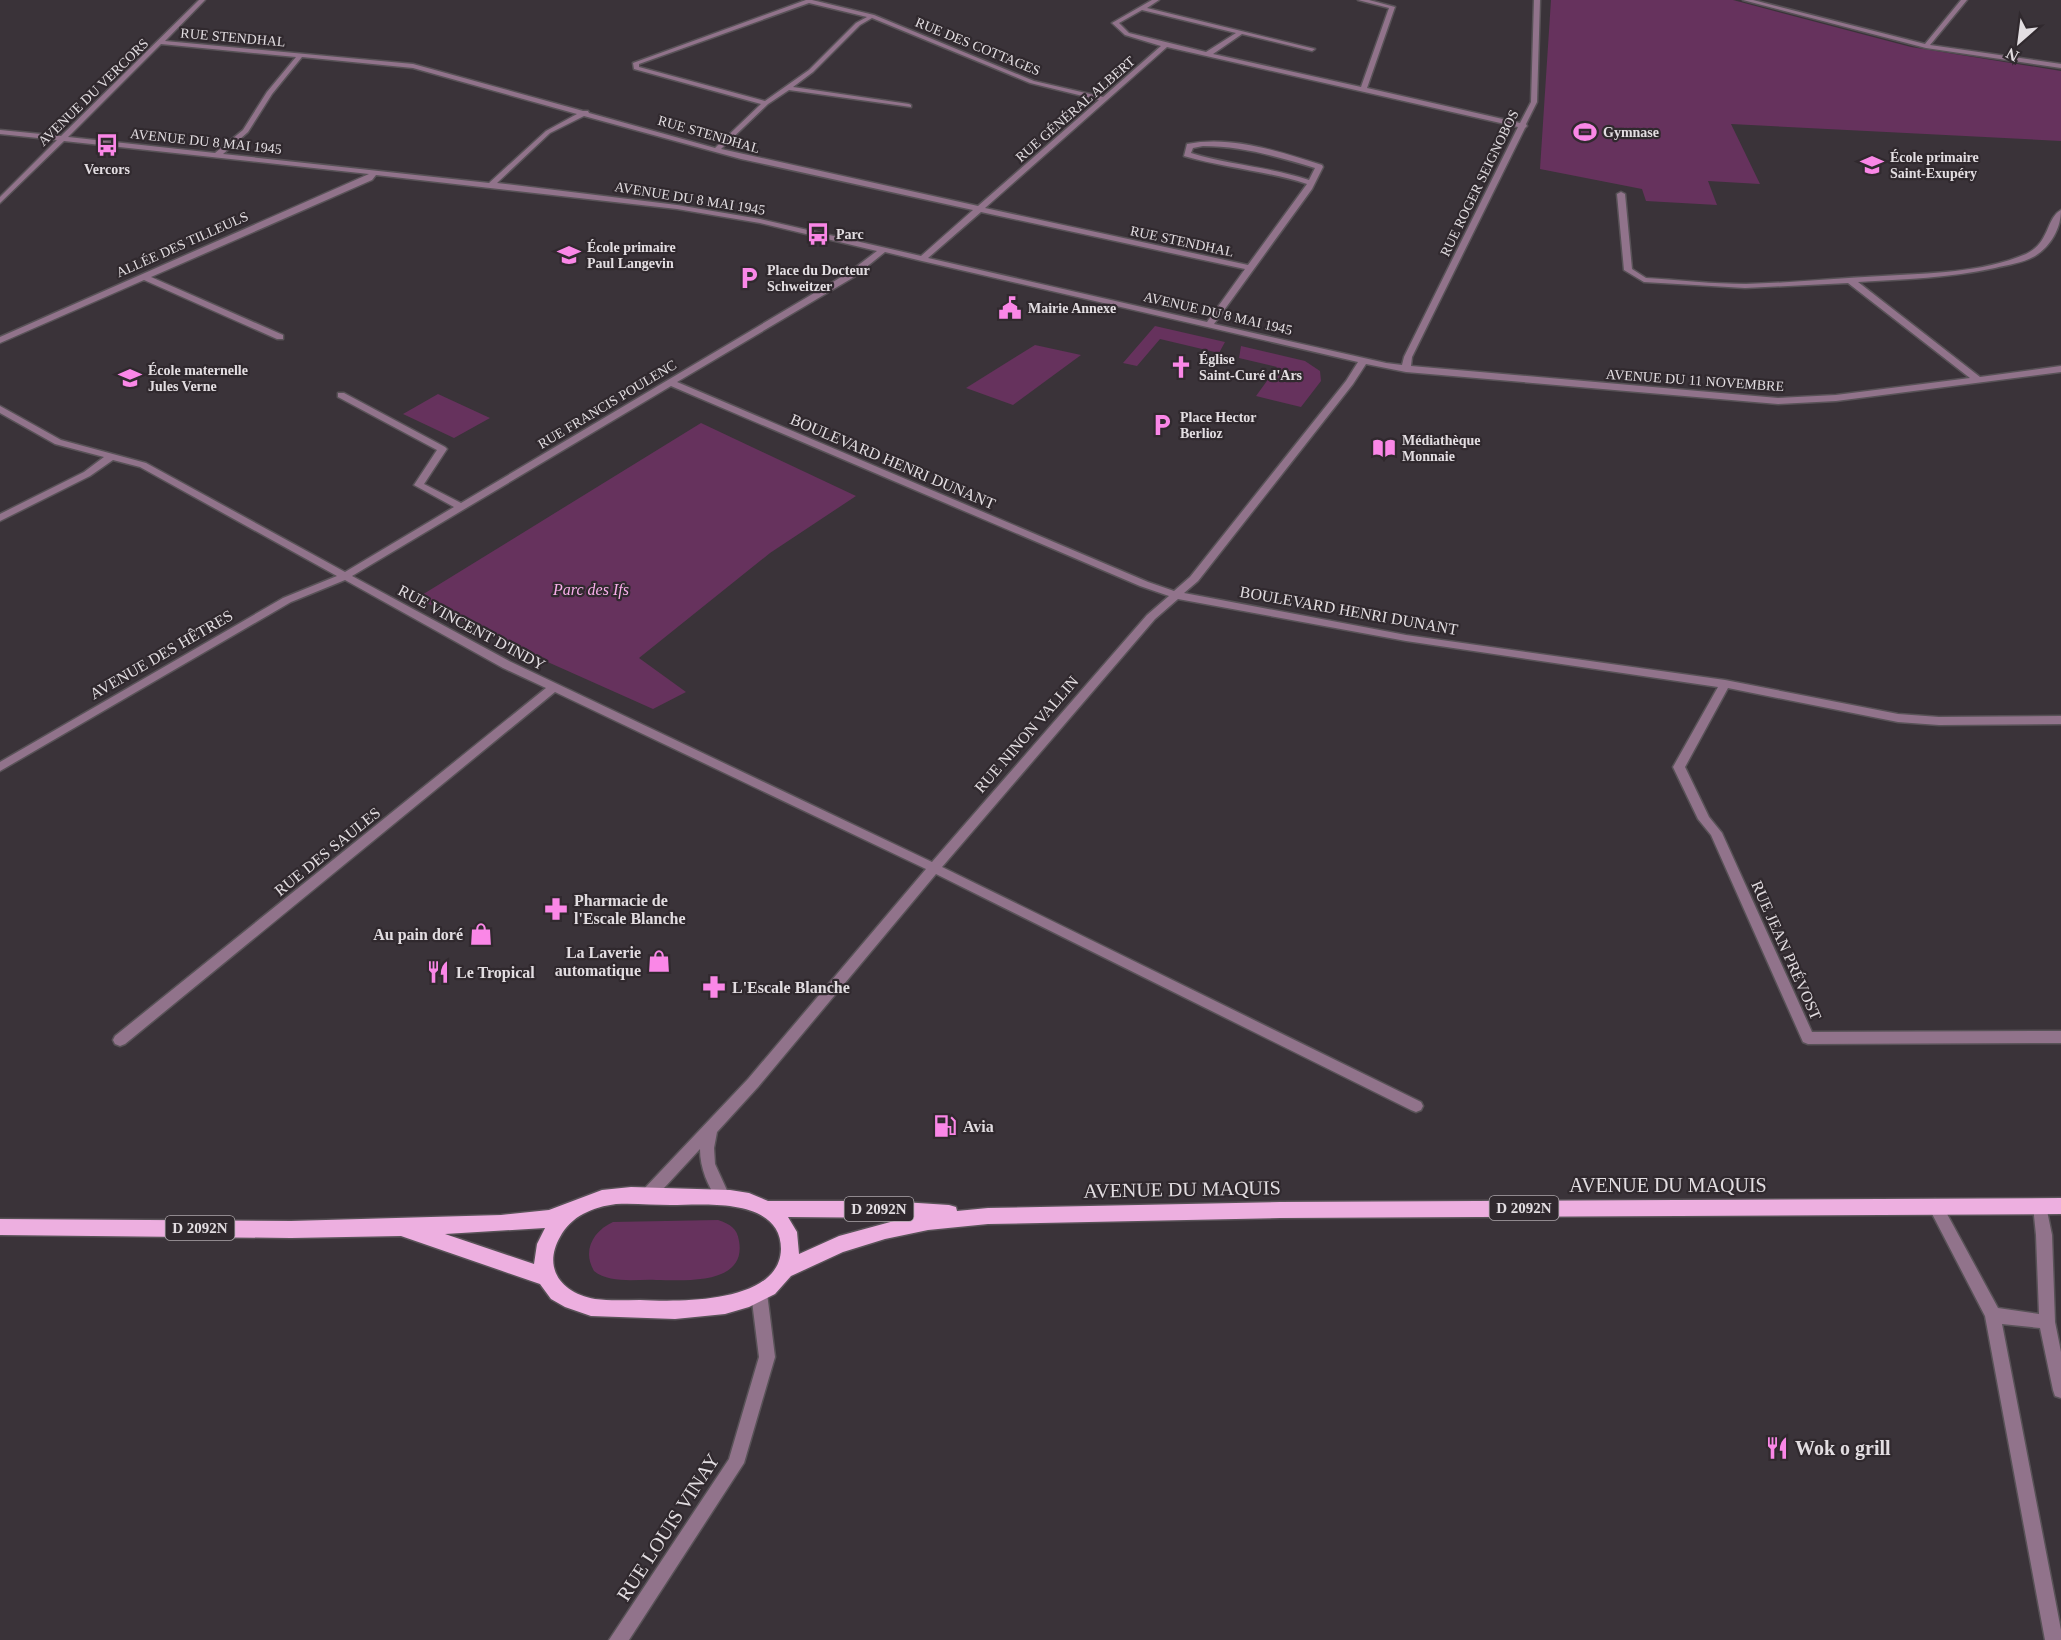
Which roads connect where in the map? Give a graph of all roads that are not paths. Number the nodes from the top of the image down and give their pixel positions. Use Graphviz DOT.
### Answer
graph roads {
  1 [pos="202,0"];
  2 [pos="1156,0"];
  3 [pos="1361,0"];
  4 [pos="1537,0"];
  5 [pos="1746,0"];
  6 [pos="1769,0"];
  7 [pos="1964,0"];
  8 [pos="1762,4"];
  9 [pos="1141,8"];
  10 [pos="872,16"];
  11 [pos="1241,32"];
  12 [pos="160,42"];
  13 [pos="1166,45"];
  14 [pos="1926,46"];
  15 [pos="1312,49"];
  16 [pos="301,55"];
  17 [pos="1206,55"];
  18 [pos="2061,66"];
  19 [pos="789,88"];
  20 [pos="1363,90"];
  21 [pos="1104,99"];
  22 [pos="766,103"];
  23 [pos="909,106"];
  24 [pos="586,112"];
  25 [pos="1524,126"];
  26 [pos="0,132"];
  27 [pos="61,139"];
  28 [pos="718,148"];
  29 [pos="216,156"];
  30 [pos="374,173"];
  31 [pos="1311,183"];
  32 [pos="491,185"];
  33 [pos="1622,194"];
  34 [pos="0,201"];
  35 [pos="978,209"];
  36 [pos="2061,212"];
  37 [pos="883,250"];
  38 [pos="922,259"];
  39 [pos="1250,268"];
  40 [pos="143,276"];
  41 [pos="1850,280"];
  42 [pos="1209,325"];
  43 [pos="280,337"];
  44 [pos="0,340"];
  45 [pos="1363,361"];
  46 [pos="1406,369"];
  47 [pos="2061,369"];
  48 [pos="1977,379"];
  49 [pos="669,382"];
  50 [pos="341,395"];
  51 [pos="0,409"];
  52 [pos="112,456"];
  53 [pos="462,507"];
  54 [pos="0,518"];
  55 [pos="343,577"];
  56 [pos="1176,595"];
  57 [pos="1725,684"];
  58 [pos="554,687"];
  59 [pos="2061,720"];
  60 [pos="0,767"];
  61 [pos="934,868"];
  62 [pos="2061,1037"];
  63 [pos="120,1040"];
  64 [pos="1416,1106"];
  65 [pos="711,1127"];
  66 [pos="647,1196"];
  67 [pos="723,1197"];
  68 [pos="1935,1206"];
  69 [pos="2040,1206"];
  70 [pos="2061,1206"];
  71 [pos="770,1209"];
  72 [pos="564,1215"];
  73 [pos="988,1216"];
  74 [pos="0,1227"];
  75 [pos="399,1227"];
  76 [pos="786,1269"];
  77 [pos="546,1277"];
  78 [pos="759,1293"];
  79 [pos="1993,1315"];
  80 [pos="2047,1322"];
  81 [pos="2061,1390"];
  82 [pos="618,1640"];
  83 [pos="2054,1640"];
  1 -- 12 [label="street, AVENUE DU VERCORS"];
  2 -- 9 [label="street, RUE GÉNÉRAL ALBERT"];
  3 -- 20 [label="street"];
  4 -- 25 [label="street, RUE ROGER SEIGNOBOS"];
  5 -- 8 [label="street"];
  6 -- 8 [label="street"];
  7 -- 14 [label="street"];
  8 -- 14 [label="street"];
  9 -- 11 [label="street"];
  9 -- 13 [label="street, RUE GÉNÉRAL ALBERT"];
  10 -- 19 [label="street"];
  10 -- 21 [label="street, RUE DES COTTAGES"];
  10 -- 22 [label="street, RUE DES COTTAGES"];
  11 -- 15 [label="street"];
  11 -- 17 [label="street"];
  12 -- 16 [label="street, RUE STENDHAL"];
  12 -- 27 [label="street, AVENUE DU VERCORS"];
  13 -- 17 [label="street"];
  13 -- 21 [label="street, RUE GÉNÉRAL ALBERT"];
  14 -- 18 [label="street"];
  16 -- 24 [label="street, RUE STENDHAL"];
  16 -- 29 [label="street"];
  17 -- 20 [label="street"];
  19 -- 22 [label="street"];
  19 -- 23 [label="street"];
  20 -- 25 [label="street"];
  21 -- 35 [label="street, RUE GÉNÉRAL ALBERT"];
  22 -- 28 [label="street"];
  24 -- 28 [label="street, RUE STENDHAL"];
  24 -- 32 [label="street"];
  25 -- 46 [label="street, RUE ROGER SEIGNOBOS"];
  26 -- 27 [label="street, AVENUE DU 8 MAI 1945"];
  27 -- 29 [label="street, AVENUE DU 8 MAI 1945"];
  27 -- 34 [label="street, AVENUE DU VERCORS"];
  28 -- 35 [label="street, RUE STENDHAL"];
  29 -- 30 [label="street, AVENUE DU 8 MAI 1945"];
  30 -- 32 [label="street, AVENUE DU 8 MAI 1945"];
  30 -- 40 [label="street, ALLÉE DES TILLEULS"];
  31 -- 31 [label="street"];
  31 -- 39 [label="street"];
  32 -- 37 [label="street, AVENUE DU 8 MAI 1945"];
  33 -- 41 [label="street"];
  35 -- 38 [label="street, RUE GÉNÉRAL ALBERT"];
  35 -- 39 [label="street, RUE STENDHAL"];
  36 -- 41 [label="street"];
  37 -- 38 [label="street, AVENUE DU 8 MAI 1945"];
  37 -- 49 [label="street, RUE FRANCIS POULENC"];
  38 -- 42 [label="street, AVENUE DU 8 MAI 1945"];
  39 -- 42 [label="street"];
  40 -- 43 [label="street"];
  40 -- 44 [label="street, ALLÉE DES TILLEULS"];
  41 -- 48 [label="street"];
  42 -- 45 [label="street, AVENUE DU 8 MAI 1945"];
  45 -- 46 [label="street, AVENUE DU 11 NOVEMBRE"];
  45 -- 56 [label="street, RUE NINON VALLIN"];
  46 -- 48 [label="street, AVENUE DU 11 NOVEMBRE"];
  47 -- 48 [label="street, AVENUE DU 11 NOVEMBRE"];
  49 -- 53 [label="street, RUE FRANCIS POULENC"];
  49 -- 56 [label="street, BOULEVARD HENRI DUNANT"];
  50 -- 53 [label="street"];
  51 -- 52 [label="street, RUE VINCENT D'INDY"];
  52 -- 54 [label="street"];
  52 -- 55 [label="street, RUE VINCENT D'INDY"];
  53 -- 55 [label="street, RUE FRANCIS POULENC"];
  55 -- 58 [label="street, RUE VINCENT D'INDY"];
  55 -- 60 [label="street, AVENUE DES HÊTRES"];
  56 -- 57 [label="street, BOULEVARD HENRI DUNANT"];
  56 -- 61 [label="street, RUE NINON VALLIN"];
  57 -- 59 [label="street, BOULEVARD HENRI DUNANT"];
  57 -- 62 [label="street, RUE JEAN PRÉVOST"];
  58 -- 61 [label="street, RUE VINCENT D'INDY"];
  58 -- 63 [label="street, RUE DES SAULES"];
  61 -- 64 [label="street, RUE VINCENT D'INDY"];
  61 -- 65 [label="street, RUE NINON VALLIN"];
  65 -- 66 [label="street, RUE NINON VALLIN"];
  65 -- 67 [label="street"];
  66 -- 67 [label="main road, AVENUE DU MAQUIS"];
  66 -- 72 [label="main road, AVENUE DU MAQUIS"];
  67 -- 71 [label="main road, AVENUE DU MAQUIS"];
  68 -- 69 [label="main road, AVENUE DU MAQUIS / D 2092N"];
  68 -- 73 [label="main road, AVENUE DU MAQUIS / D 2092N"];
  68 -- 79 [label="street"];
  69 -- 70 [label="main road, AVENUE DU MAQUIS / D 2092N"];
  69 -- 80 [label="street"];
  71 -- 73 [label="main road, AVENUE DU MAQUIS / D 2092N"];
  71 -- 76 [label="main road"];
  72 -- 75 [label="main road, AVENUE DU MAQUIS / D 2092N"];
  72 -- 77 [label="main road, AVENUE DU MAQUIS"];
  73 -- 76 [label="main road, AVENUE DU MAQUIS / D 2092N"];
  74 -- 75 [label="main road, AVENUE DU MAQUIS / D 2092N"];
  75 -- 77 [label="main road, AVENUE DU MAQUIS / D 2092N"];
  76 -- 78 [label="main road, AVENUE DU MAQUIS"];
  77 -- 78 [label="main road, AVENUE DU MAQUIS"];
  78 -- 82 [label="street, RUE LOUIS VINAY"];
  79 -- 80 [label="street"];
  79 -- 83 [label="street"];
  80 -- 81 [label="street"];
}
